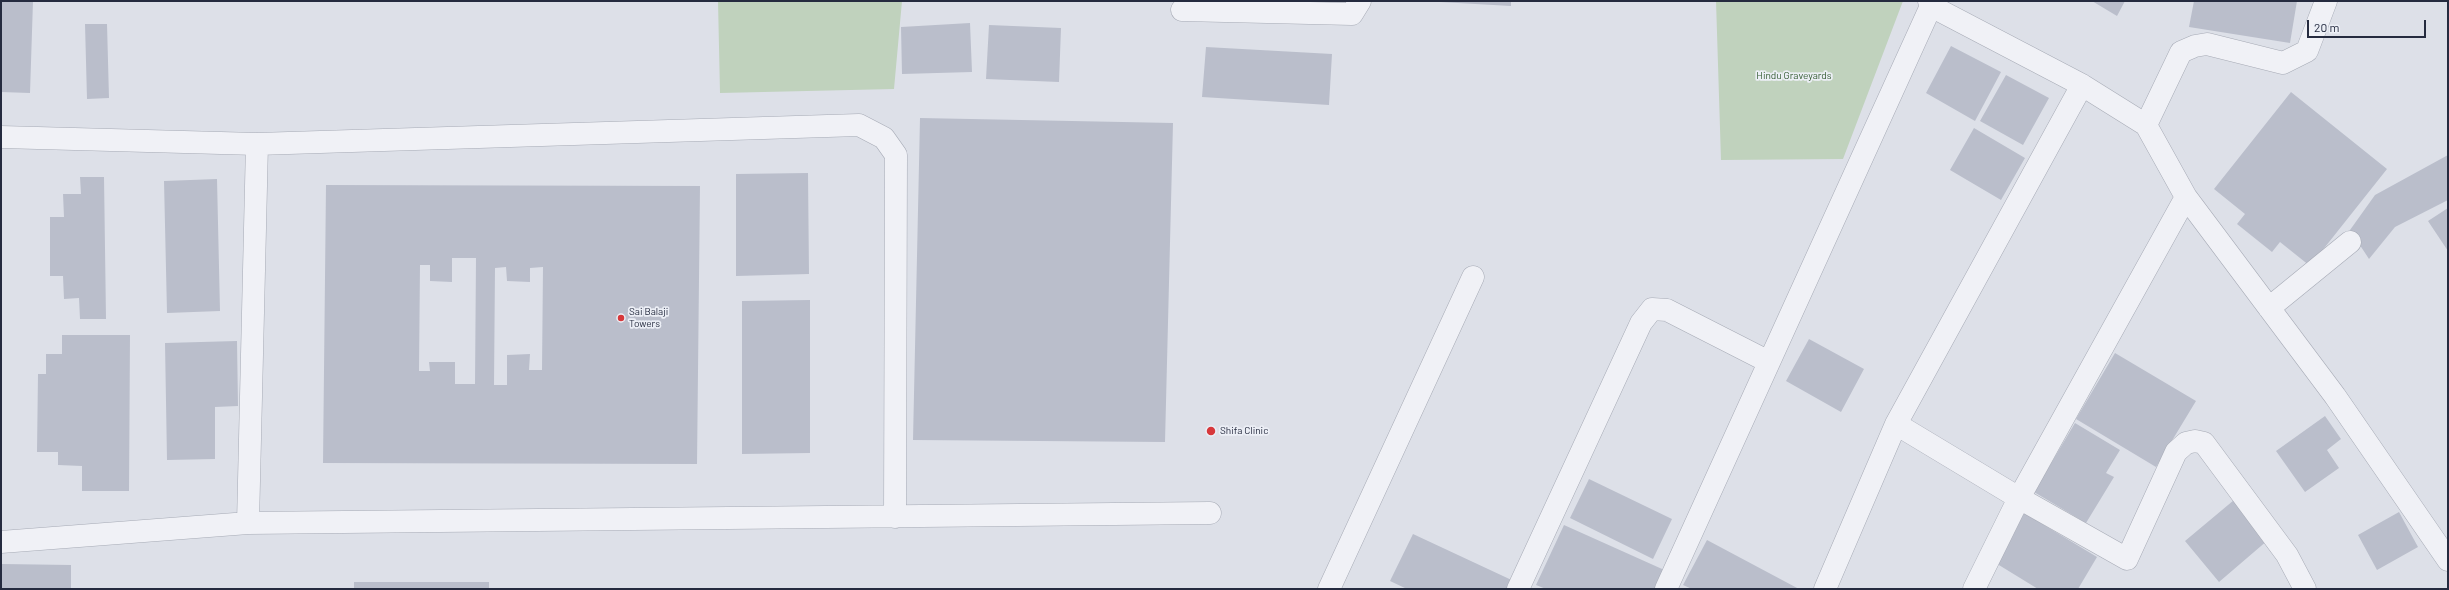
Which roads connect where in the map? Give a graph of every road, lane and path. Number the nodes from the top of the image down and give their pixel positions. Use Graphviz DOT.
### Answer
graph roads {
  1 [pos="1360,1"];
  2 [pos="2326,1"];
  3 [pos="1930,4"];
  4 [pos="1182,10"];
  5 [pos="2082,85"];
  6 [pos="2146,124"];
  7 [pos="1,137"];
  8 [pos="257,144"];
  9 [pos="2186,197"];
  10 [pos="2350,242"];
  11 [pos="1473,277"];
  12 [pos="2269,308"];
  13 [pos="1769,362"];
  14 [pos="1896,424"];
  15 [pos="2019,498"];
  16 [pos="1210,513"];
  17 [pos="896,517"];
  18 [pos="248,523"];
  19 [pos="1,542"];
  20 [pos="2448,560"];
  21 [pos="1329,589"];
  22 [pos="1518,589"];
  23 [pos="1666,589"];
  24 [pos="1825,589"];
  25 [pos="1974,589"];
  26 [pos="2305,589"];
  1 -- 4 [label="street"];
  2 -- 6 [label="street"];
  3 -- 5 [label="street"];
  3 -- 13 [label="street"];
  5 -- 6 [label="street"];
  5 -- 14 [label="street"];
  6 -- 9 [label="street"];
  7 -- 8 [label="street"];
  8 -- 17 [label="street"];
  8 -- 18 [label="street"];
  9 -- 12 [label="street"];
  9 -- 15 [label="street"];
  10 -- 12 [label="street"];
  11 -- 21 [label="street"];
  12 -- 20 [label="street"];
  13 -- 22 [label="street"];
  13 -- 23 [label="street"];
  14 -- 15 [label="street"];
  14 -- 24 [label="street"];
  15 -- 25 [label="street"];
  15 -- 26 [label="street"];
  16 -- 17 [label="street"];
  17 -- 18 [label="street"];
  18 -- 19 [label="street"];
}
